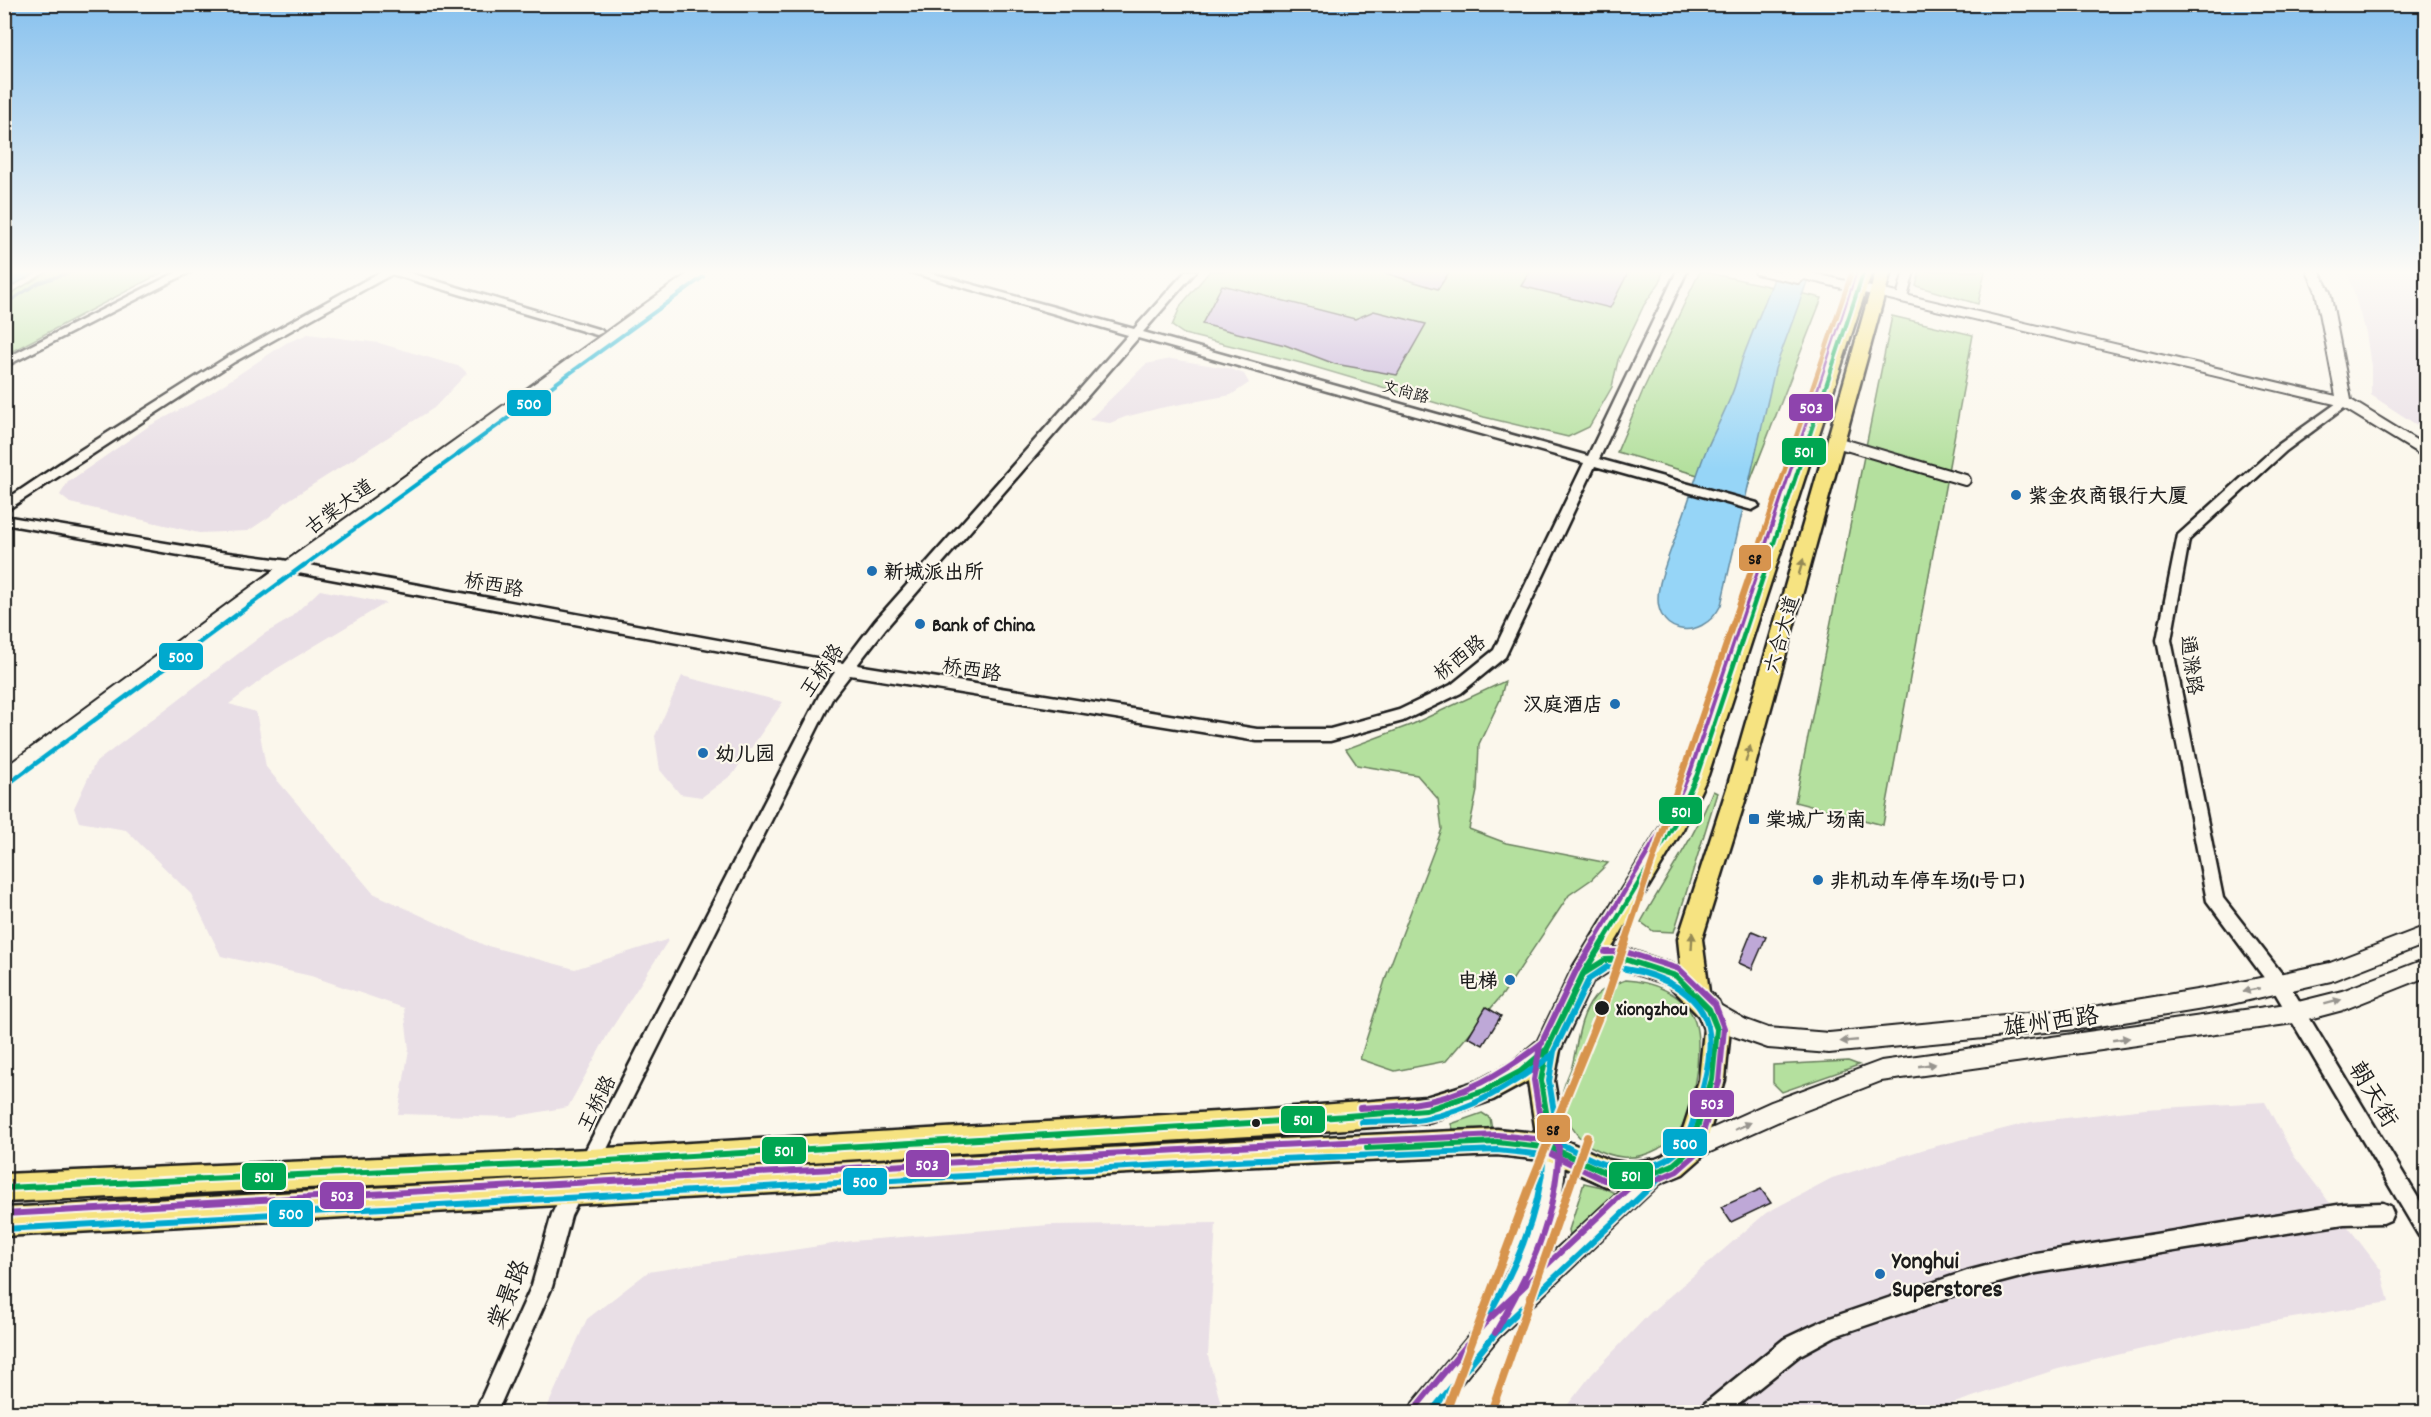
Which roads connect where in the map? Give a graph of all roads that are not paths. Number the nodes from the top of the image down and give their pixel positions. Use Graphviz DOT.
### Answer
graph roads {
  1 [pos="57,337"];
  2 [pos="271,337"];
  3 [pos="590,337"];
  4 [pos="606,337"];
  5 [pos="1131,337"];
  6 [pos="1145,337"];
  7 [pos="1650,337"];
  8 [pos="1852,337"];
  9 [pos="1858,337"];
  10 [pos="2050,337"];
  11 [pos="2071,337"];
  12 [pos="2332,337"];
  13 [pos="4,364"];
  14 [pos="2344,402"];
  15 [pos="1836,442"];
  16 [pos="2427,452"];
  17 [pos="1591,459"];
  18 [pos="1965,480"];
  19 [pos="1752,506"];
  20 [pos="4,508"];
  21 [pos="4,520"];
  22 [pos="287,565"];
  23 [pos="846,669"];
  24 [pos="4,764"];
  25 [pos="4,778"];
  26 [pos="2427,935"];
  27 [pos="2427,968"];
  28 [pos="1583,974"];
  29 [pos="2280,985"];
  30 [pos="1703,1004"];
  31 [pos="2294,1013"];
  32 [pos="1547,1049"];
  33 [pos="1552,1148"];
  34 [pos="1690,1150"];
  35 [pos="590,1162"];
  36 [pos="1656,1172"];
  37 [pos="4,1188"];
  38 [pos="573,1192"];
  39 [pos="2383,1213"];
  40 [pos="4,1222"];
  41 [pos="2427,1229"];
  42 [pos="1489,1329"];
  43 [pos="486,1413"];
  44 [pos="1422,1413"];
  45 [pos="1712,1413"];
  1 -- 13 [label="street"];
  2 -- 20 [label="street"];
  3 -- 22 [label="main road, 古棠大道"];
  4 -- 22 [label="main road, 古棠大道"];
  5 -- 23 [label="street, 王桥路"];
  6 -- 17 [label="street, 文尚路"];
  7 -- 17 [label="street, 桥西路"];
  8 -- 28 [label="highway, 六合大道"];
  9 -- 15 [label="highway, 六合大道"];
  10 -- 14 [label="main road"];
  11 -- 14 [label="main road"];
  12 -- 14 [label="main road"];
  14 -- 16 [label="main road"];
  14 -- 29 [label="street, 通滁路"];
  15 -- 18 [label="street"];
  30 -- 15 [label="highway, 六合大道, one-way"];
  17 -- 19 [label="street, 文尚路"];
  17 -- 23 [label="street, 桥西路"];
  21 -- 22 [label="street, 桥西路"];
  22 -- 23 [label="street, 桥西路"];
  22 -- 24 [label="main road, 古棠大道"];
  22 -- 25 [label="main road, 古棠大道"];
  23 -- 35 [label="street, 王桥路"];
  26 -- 29 [label="main road, 雄州西路"];
  31 -- 27 [label="main road, 雄州西路, one-way"];
  28 -- 30 [label="highway"];
  28 -- 32 [label="highway"];
  29 -- 30 [label="main road, 雄州西路, one-way"];
  29 -- 31 [label="street, 朝天街"];
  30 -- 34 [label="highway"];
  34 -- 31 [label="main road, 雄州西路, one-way"];
  31 -- 41 [label="street, 朝天街"];
  32 -- 33 [label="highway"];
  32 -- 35 [label="highway"];
  33 -- 36 [label="highway"];
  33 -- 38 [label="highway"];
  33 -- 42 [label="main road"];
  34 -- 36 [label="highway"];
  35 -- 37 [label="highway"];
  36 -- 42 [label="main road"];
  38 -- 40 [label="highway"];
  38 -- 43 [label="street, 棠景路"];
  39 -- 45 [label="street"];
  42 -- 44 [label="main road"];
}
